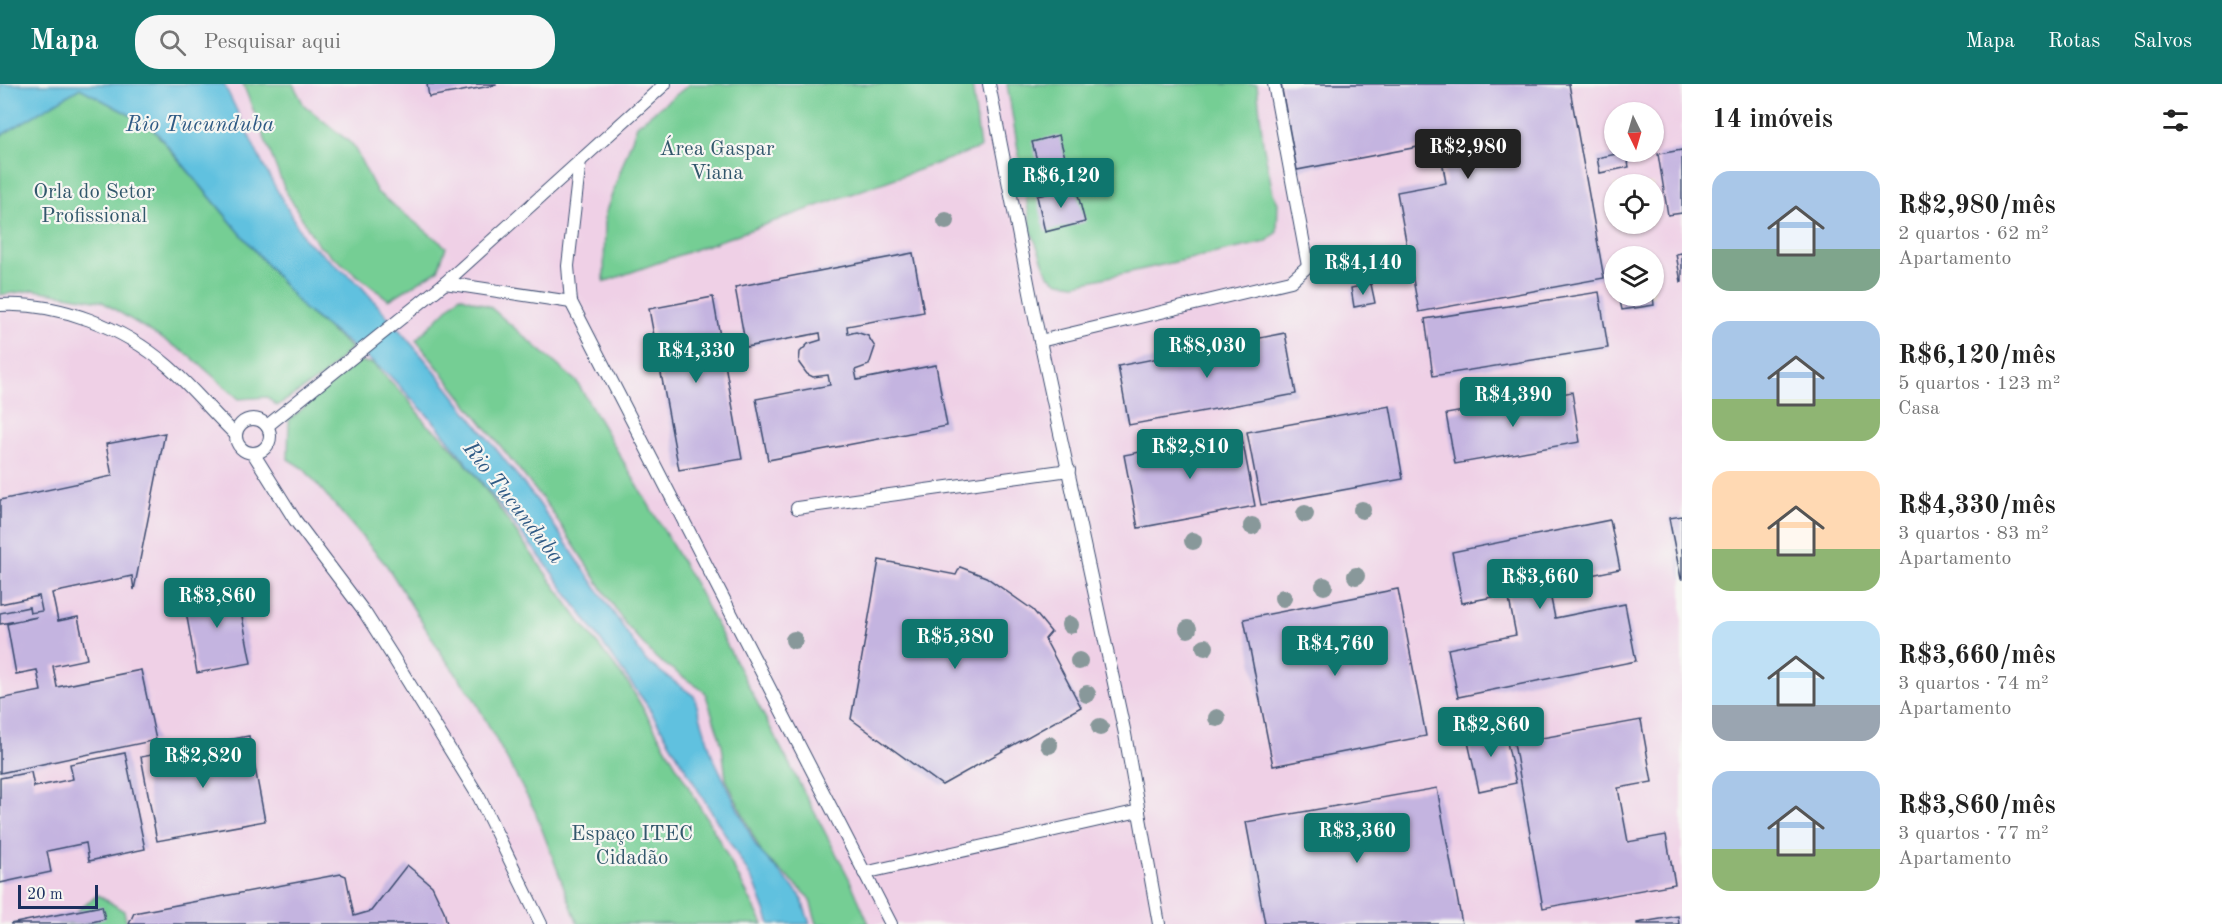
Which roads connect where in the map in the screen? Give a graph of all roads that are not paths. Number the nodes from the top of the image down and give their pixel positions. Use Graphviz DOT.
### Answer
graph roads {
  1 [pos="665,84"];
  2 [pos="989,84"];
  3 [pos="1274,84"];
  4 [pos="580,160"];
  5 [pos="445,283"];
  6 [pos="571,302"];
  7 [pos="0,305"];
  8 [pos="1040,341"];
  9 [pos="267,426"];
  10 [pos="236,435"];
  11 [pos="253,453"];
  12 [pos="1070,470"];
  13 [pos="797,508"];
  14 [pos="1139,811"];
  15 [pos="864,873"];
  16 [pos="541,924"];
  17 [pos="891,924"];
  18 [pos="1159,924"];
  1 -- 4 [label="lane"];
  2 -- 8 [label="lane"];
  3 -- 8 [label="lane"];
  4 -- 5 [label="lane"];
  4 -- 6 [label="lane"];
  5 -- 6 [label="lane"];
  5 -- 9 [label="lane"];
  6 -- 15 [label="lane"];
  7 -- 10 [label="lane"];
  8 -- 12 [label="lane"];
  9 -- 10 [label="lane"];
  9 -- 11 [label="lane"];
  10 -- 11 [label="lane"];
  11 -- 16 [label="lane"];
  12 -- 13 [label="lane"];
  12 -- 14 [label="lane"];
  14 -- 15 [label="lane"];
  14 -- 18 [label="lane"];
  15 -- 17 [label="lane"];
}
